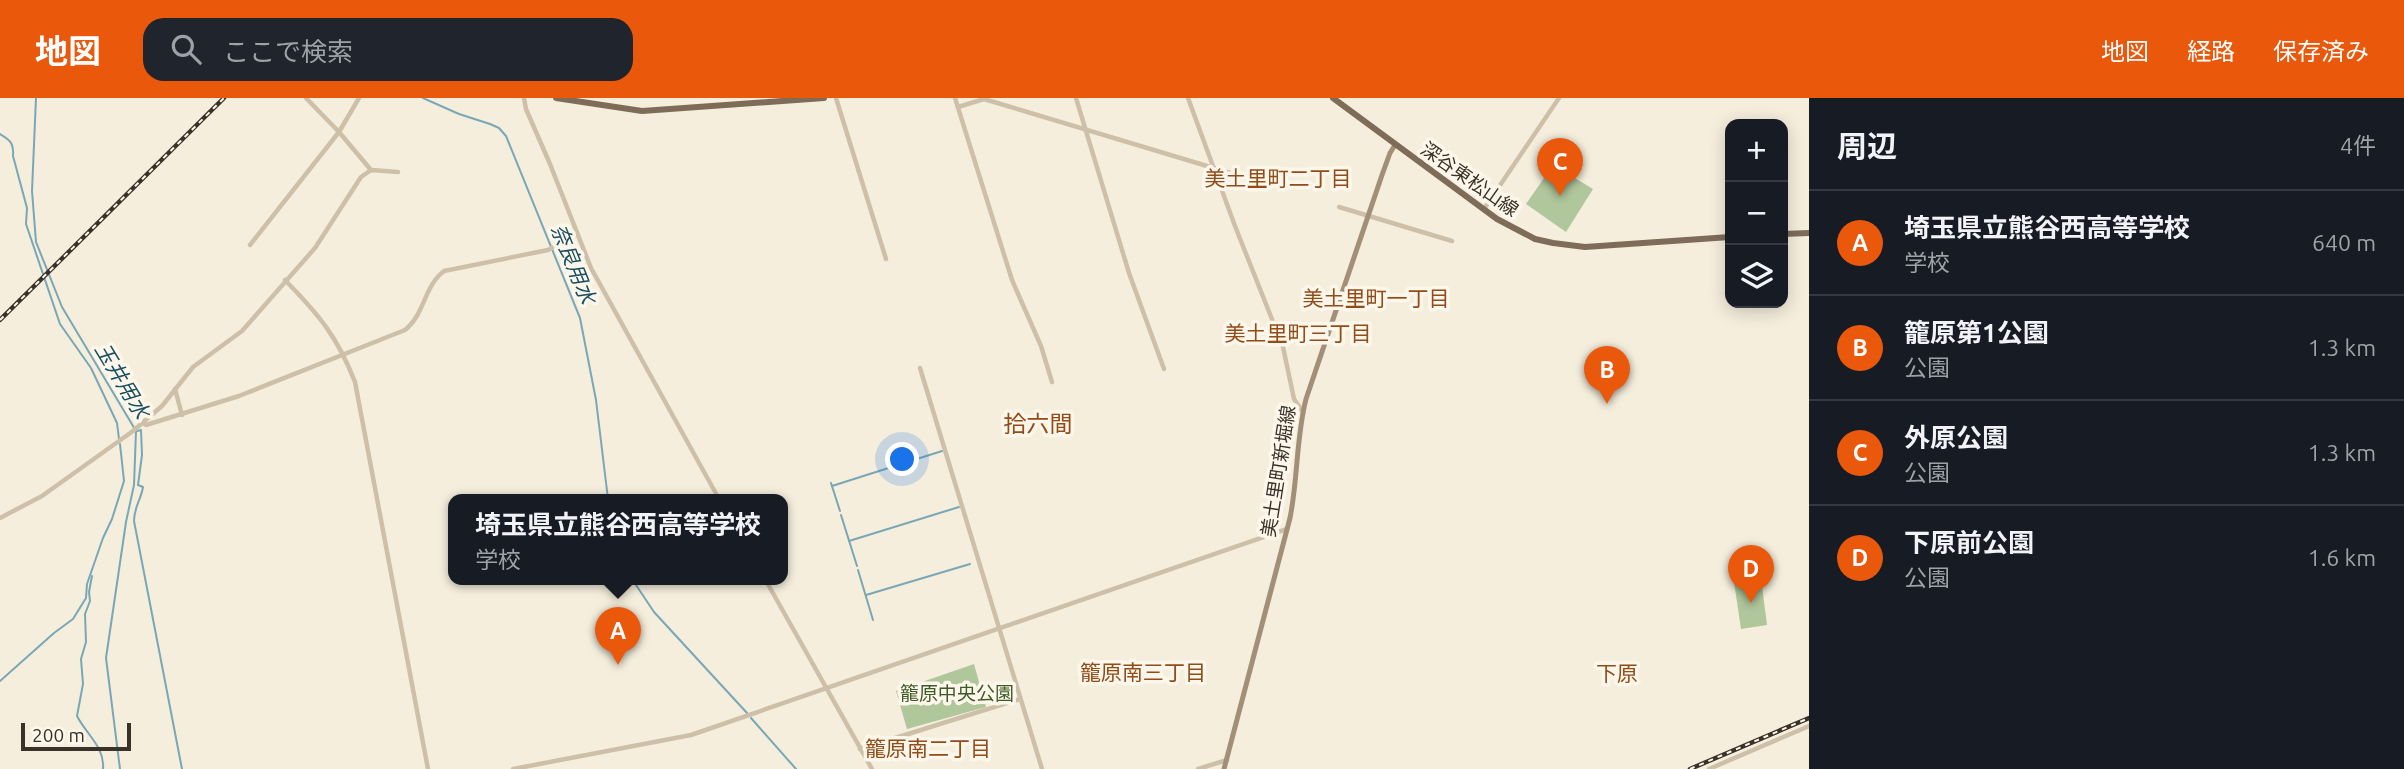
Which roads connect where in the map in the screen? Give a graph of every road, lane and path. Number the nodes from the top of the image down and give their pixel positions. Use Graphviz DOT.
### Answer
graph roads {
  1 [pos="306,98"];
  2 [pos="359,98"];
  3 [pos="524,98"];
  4 [pos="556,98"];
  5 [pos="824,98"];
  6 [pos="836,98"];
  7 [pos="955,98"];
  8 [pos="1076,98"];
  9 [pos="1188,98"];
  10 [pos="1333,98"];
  11 [pos="1559,98"];
  12 [pos="958,107"];
  13 [pos="1086,130"];
  14 [pos="339,132"];
  15 [pos="1395,145"];
  16 [pos="1214,169"];
  17 [pos="371,170"];
  18 [pos="398,172"];
  19 [pos="1257,181"];
  20 [pos="1339,207"];
  21 [pos="1484,209"];
  22 [pos="1368,216"];
  23 [pos="1809,233"];
  24 [pos="577,234"];
  25 [pos="1788,234"];
  26 [pos="1725,237"];
  27 [pos="1452,241"];
  28 [pos="250,245"];
  29 [pos="886,259"];
  30 [pos="285,280"];
  31 [pos="344,354"];
  32 [pos="920,368"];
  33 [pos="1164,369"];
  34 [pos="1052,382"];
  35 [pos="175,389"];
  36 [pos="1303,412"];
  37 [pos="181,415"];
  38 [pos="144,423"];
  39 [pos="716,494"];
  40 [pos="0,518"];
  41 [pos="1287,529"];
  42 [pos="768,585"];
  43 [pos="998,628"];
  44 [pos="826,687"];
  45 [pos="1020,699"];
  46 [pos="1809,726"];
  47 [pos="860,749"];
  48 [pos="1227,760"];
  49 [pos="428,769"];
  50 [pos="513,769"];
  51 [pos="872,769"];
  52 [pos="1042,769"];
  53 [pos="1198,769"];
  54 [pos="1224,769"];
  55 [pos="1709,769"];
  1 -- 14 [label="street"];
  2 -- 14 [label="street"];
  3 -- 24 [label="street"];
  4 -- 5 [label="main road"];
  6 -- 29 [label="street"];
  7 -- 12 [label="street"];
  8 -- 13 [label="street"];
  9 -- 16 [label="street"];
  10 -- 15 [label="main road, 深谷東松山線"];
  11 -- 21 [label="street"];
  12 -- 13 [label="street"];
  12 -- 34 [label="street"];
  13 -- 16 [label="street"];
  13 -- 33 [label="street"];
  14 -- 17 [label="street"];
  14 -- 28 [label="street"];
  15 -- 21 [label="main road, 深谷東松山線"];
  15 -- 22 [label="main road, 美土里町新堀線"];
  16 -- 19 [label="street"];
  16 -- 36 [label="street"];
  17 -- 18 [label="street"];
  17 -- 30 [label="street"];
  20 -- 22 [label="street"];
  21 -- 26 [label="main road, 深谷東松山線"];
  22 -- 27 [label="street"];
  22 -- 36 [label="main road, 美土里町新堀線"];
  23 -- 25 [label="main road"];
  24 -- 31 [label="street"];
  24 -- 39 [label="street"];
  30 -- 31 [label="street"];
  30 -- 35 [label="street"];
  31 -- 37 [label="street"];
  31 -- 49 [label="street"];
  32 -- 43 [label="street"];
  35 -- 37 [label="street"];
  35 -- 38 [label="street"];
  36 -- 41 [label="main road, 美土里町新堀線"];
  37 -- 38 [label="street"];
  38 -- 40 [label="street"];
  41 -- 43 [label="street"];
  41 -- 48 [label="main road, 美土里町新堀線"];
  42 -- 44 [label="street"];
  43 -- 44 [label="street"];
  43 -- 45 [label="street"];
  44 -- 47 [label="street"];
  44 -- 50 [label="street"];
  45 -- 47 [label="street"];
  45 -- 52 [label="street"];
  46 -- 55 [label="street"];
  47 -- 51 [label="street"];
  48 -- 53 [label="street"];
  48 -- 54 [label="main road, 美土里町新堀線"];
}
